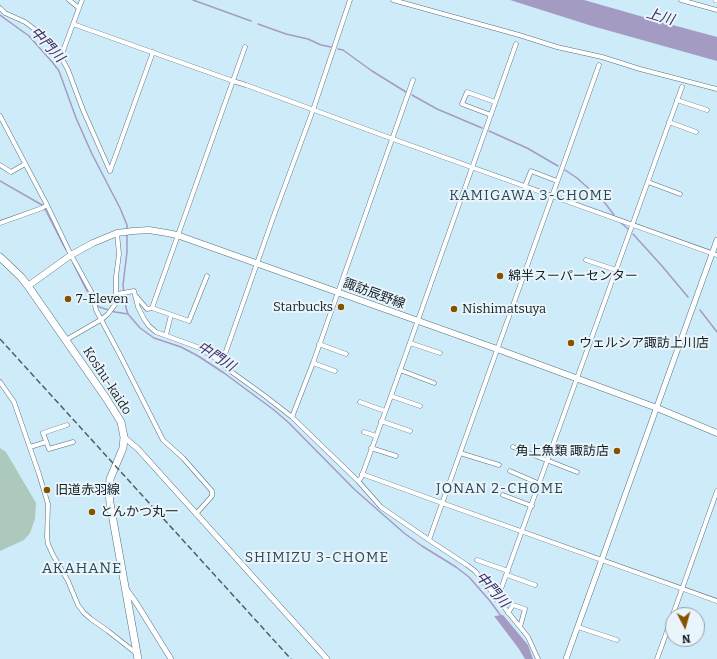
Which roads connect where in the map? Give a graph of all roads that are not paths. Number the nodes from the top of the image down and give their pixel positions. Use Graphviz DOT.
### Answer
graph roads {
  1 [pos="69,0"];
  2 [pos="82,0"];
  3 [pos="350,0"];
  4 [pos="393,0"];
  5 [pos="681,0"];
  6 [pos="0,8"];
  7 [pos="79,8"];
  8 [pos="717,10"];
  9 [pos="73,24"];
  10 [pos="516,44"];
  11 [pos="245,47"];
  12 [pos="153,52"];
  13 [pos="60,55"];
  14 [pos="599,65"];
  15 [pos="413,80"];
  16 [pos="233,81"];
  17 [pos="682,87"];
  18 [pos="717,89"];
  19 [pos="677,100"];
  20 [pos="495,102"];
  21 [pos="313,110"];
  22 [pos="708,110"];
  23 [pos="491,115"];
  24 [pos="1,118"];
  25 [pos="669,122"];
  26 [pos="696,132"];
  27 [pos="393,139"];
  28 [pos="25,164"];
  29 [pos="0,165"];
  30 [pos="472,167"];
  31 [pos="557,180"];
  32 [pos="648,182"];
  33 [pos="525,186"];
  34 [pos="680,194"];
  35 [pos="552,196"];
  36 [pos="45,206"];
  37 [pos="0,223"];
  38 [pos="632,225"];
  39 [pos="118,233"];
  40 [pos="177,235"];
  41 [pos="717,240"];
  42 [pos="715,254"];
  43 [pos="72,255"];
  44 [pos="0,257"];
  45 [pos="586,260"];
  46 [pos="257,264"];
  47 [pos="616,270"];
  48 [pos="206,276"];
  49 [pos="28,286"];
  50 [pos="337,292"];
  51 [pos="133,293"];
  52 [pos="118,294"];
  53 [pos="152,308"];
  54 [pos="171,315"];
  55 [pos="102,319"];
  56 [pos="417,321"];
  57 [pos="166,335"];
  58 [pos="66,340"];
  59 [pos="410,343"];
  60 [pos="319,344"];
  61 [pos="497,349"];
  62 [pos="440,353"];
  63 [pos="346,354"];
  64 [pos="221,362"];
  65 [pos="313,363"];
  66 [pos="400,370"];
  67 [pos="335,371"];
  68 [pos="577,379"];
  69 [pos="0,382"];
  70 [pos="434,383"];
  71 [pos="391,396"];
  72 [pos="360,402"];
  73 [pos="420,406"];
  74 [pos="657,408"];
  75 [pos="385,411"];
  76 [pos="292,417"];
  77 [pos="381,421"];
  78 [pos="68,425"];
  79 [pos="410,431"];
  80 [pos="364,432"];
  81 [pos="717,433"];
  82 [pos="376,436"];
  83 [pos="124,437"];
  84 [pos="46,442"];
  85 [pos="73,442"];
  86 [pos="30,447"];
  87 [pos="513,447"];
  88 [pos="371,448"];
  89 [pos="460,453"];
  90 [pos="396,456"];
  91 [pos="548,460"];
  92 [pos="499,465"];
  93 [pos="510,471"];
  94 [pos="577,472"];
  95 [pos="362,474"];
  96 [pos="358,481"];
  97 [pos="540,484"];
  98 [pos="717,491"];
  99 [pos="503,495"];
  100 [pos="442,503"];
  101 [pos="532,506"];
  102 [pos="196,514"];
  103 [pos="522,532"];
  104 [pos="429,540"];
  105 [pos="477,560"];
  106 [pos="602,560"];
  107 [pos="507,573"];
  108 [pos="536,585"];
  109 [pos="125,588"];
  110 [pos="682,589"];
  111 [pos="497,600"];
  112 [pos="717,601"];
  113 [pos="508,613"];
  114 [pos="520,627"];
  115 [pos="578,627"];
  116 [pos="617,640"];
  117 [pos="138,656"];
  118 [pos="171,659"];
  119 [pos="327,659"];
  120 [pos="538,659"];
  121 [pos="566,659"];
  122 [pos="657,659"];
  1 -- 7 [label="street"];
  2 -- 7 [label="street"];
  3 -- 21 [label="street"];
  4 -- 18 [label="street"];
  5 -- 8 [label="street"];
  6 -- 13 [label="street"];
  7 -- 9 [label="street"];
  9 -- 12 [label="street"];
  9 -- 13 [label="street"];
  10 -- 20 [label="street"];
  11 -- 16 [label="street"];
  12 -- 13 [label="street"];
  12 -- 16 [label="street"];
  14 -- 31 [label="street"];
  15 -- 27 [label="street"];
  16 -- 21 [label="street"];
  16 -- 40 [label="street"];
  17 -- 19 [label="street"];
  19 -- 22 [label="street"];
  19 -- 25 [label="street"];
  20 -- 23 [label="street"];
  20 -- 23 [label="street"];
  21 -- 27 [label="street"];
  21 -- 46 [label="street"];
  23 -- 30 [label="street"];
  24 -- 28 [label="street"];
  25 -- 26 [label="street"];
  25 -- 32 [label="street"];
  27 -- 30 [label="street"];
  27 -- 50 [label="street"];
  28 -- 29 [label="street"];
  28 -- 36 [label="street"];
  30 -- 33 [label="street"];
  30 -- 56 [label="street"];
  31 -- 33 [label="street"];
  31 -- 35 [label="street"];
  32 -- 34 [label="street"];
  32 -- 38 [label="street"];
  33 -- 35 [label="street"];
  35 -- 38 [label="street"];
  35 -- 61 [label="street"];
  36 -- 37 [label="street"];
  36 -- 43 [label="street"];
  38 -- 42 [label="street"];
  38 -- 47 [label="street"];
  39 -- 40 [label="main road, 諏訪辰野線"];
  39 -- 43 [label="main road, 諏訪辰野線"];
  39 -- 52 [label="street"];
  40 -- 46 [label="main road, 諏訪辰野線"];
  40 -- 53 [label="street"];
  41 -- 42 [label="street"];
  42 -- 74 [label="street"];
  43 -- 49 [label="main road, 諏訪辰野線"];
  43 -- 55 [label="street"];
  44 -- 49 [label="highway, Koshu-kaido"];
  45 -- 47 [label="street"];
  46 -- 50 [label="main road, 諏訪辰野線"];
  46 -- 64 [label="street"];
  47 -- 68 [label="street"];
  48 -- 54 [label="street"];
  49 -- 58 [label="highway, Koshu-kaido"];
  50 -- 56 [label="main road, 諏訪辰野線"];
  50 -- 60 [label="street"];
  51 -- 52 [label="street"];
  51 -- 53 [label="street"];
  51 -- 57 [label="street"];
  52 -- 55 [label="street"];
  53 -- 54 [label="street"];
  54 -- 57 [label="street"];
  55 -- 58 [label="street"];
  55 -- 102 [label="street"];
  56 -- 59 [label="street"];
  56 -- 61 [label="main road, 諏訪辰野線"];
  57 -- 64 [label="street"];
  58 -- 83 [label="highway, Koshu-kaido"];
  59 -- 62 [label="street"];
  59 -- 66 [label="street"];
  60 -- 63 [label="street"];
  60 -- 65 [label="street"];
  61 -- 68 [label="main road, 諏訪辰野線"];
  61 -- 89 [label="street"];
  64 -- 76 [label="street"];
  65 -- 67 [label="street"];
  65 -- 76 [label="street"];
  66 -- 70 [label="street"];
  66 -- 71 [label="street"];
  68 -- 74 [label="main road, 諏訪辰野線"];
  68 -- 91 [label="street"];
  69 -- 86 [label="street"];
  71 -- 73 [label="street"];
  71 -- 75 [label="street"];
  72 -- 75 [label="street"];
  74 -- 81 [label="main road, 諏訪辰野線"];
  74 -- 106 [label="street"];
  75 -- 77 [label="street"];
  76 -- 96 [label="street"];
  77 -- 79 [label="street"];
  77 -- 82 [label="street"];
  78 -- 84 [label="street"];
  80 -- 82 [label="street"];
  82 -- 88 [label="street"];
  83 -- 102 [label="street"];
  83 -- 109 [label="highway, Koshu-kaido"];
  84 -- 85 [label="street"];
  84 -- 86 [label="street"];
  86 -- 117 [label="street"];
  87 -- 91 [label="street"];
  88 -- 90 [label="street"];
  88 -- 95 [label="street"];
  89 -- 92 [label="street"];
  89 -- 100 [label="street"];
  91 -- 94 [label="street"];
  91 -- 97 [label="street"];
  93 -- 97 [label="street"];
  95 -- 96 [label="street"];
  95 -- 100 [label="street"];
  96 -- 104 [label="street"];
  97 -- 101 [label="street"];
  98 -- 110 [label="street"];
  99 -- 101 [label="street"];
  100 -- 103 [label="street"];
  100 -- 104 [label="street"];
  101 -- 103 [label="street"];
  102 -- 119 [label="street"];
  103 -- 106 [label="street"];
  103 -- 107 [label="street"];
  104 -- 111 [label="street"];
  105 -- 107 [label="street"];
  106 -- 110 [label="street"];
  106 -- 115 [label="street"];
  107 -- 108 [label="street"];
  107 -- 111 [label="street"];
  109 -- 117 [label="highway, Koshu-kaido"];
  109 -- 118 [label="street"];
  110 -- 112 [label="street"];
  110 -- 122 [label="street"];
  111 -- 113 [label="street"];
  113 -- 114 [label="street"];
  113 -- 114 [label="street"];
  114 -- 120 [label="street"];
  115 -- 116 [label="street"];
  115 -- 121 [label="street"];
}
